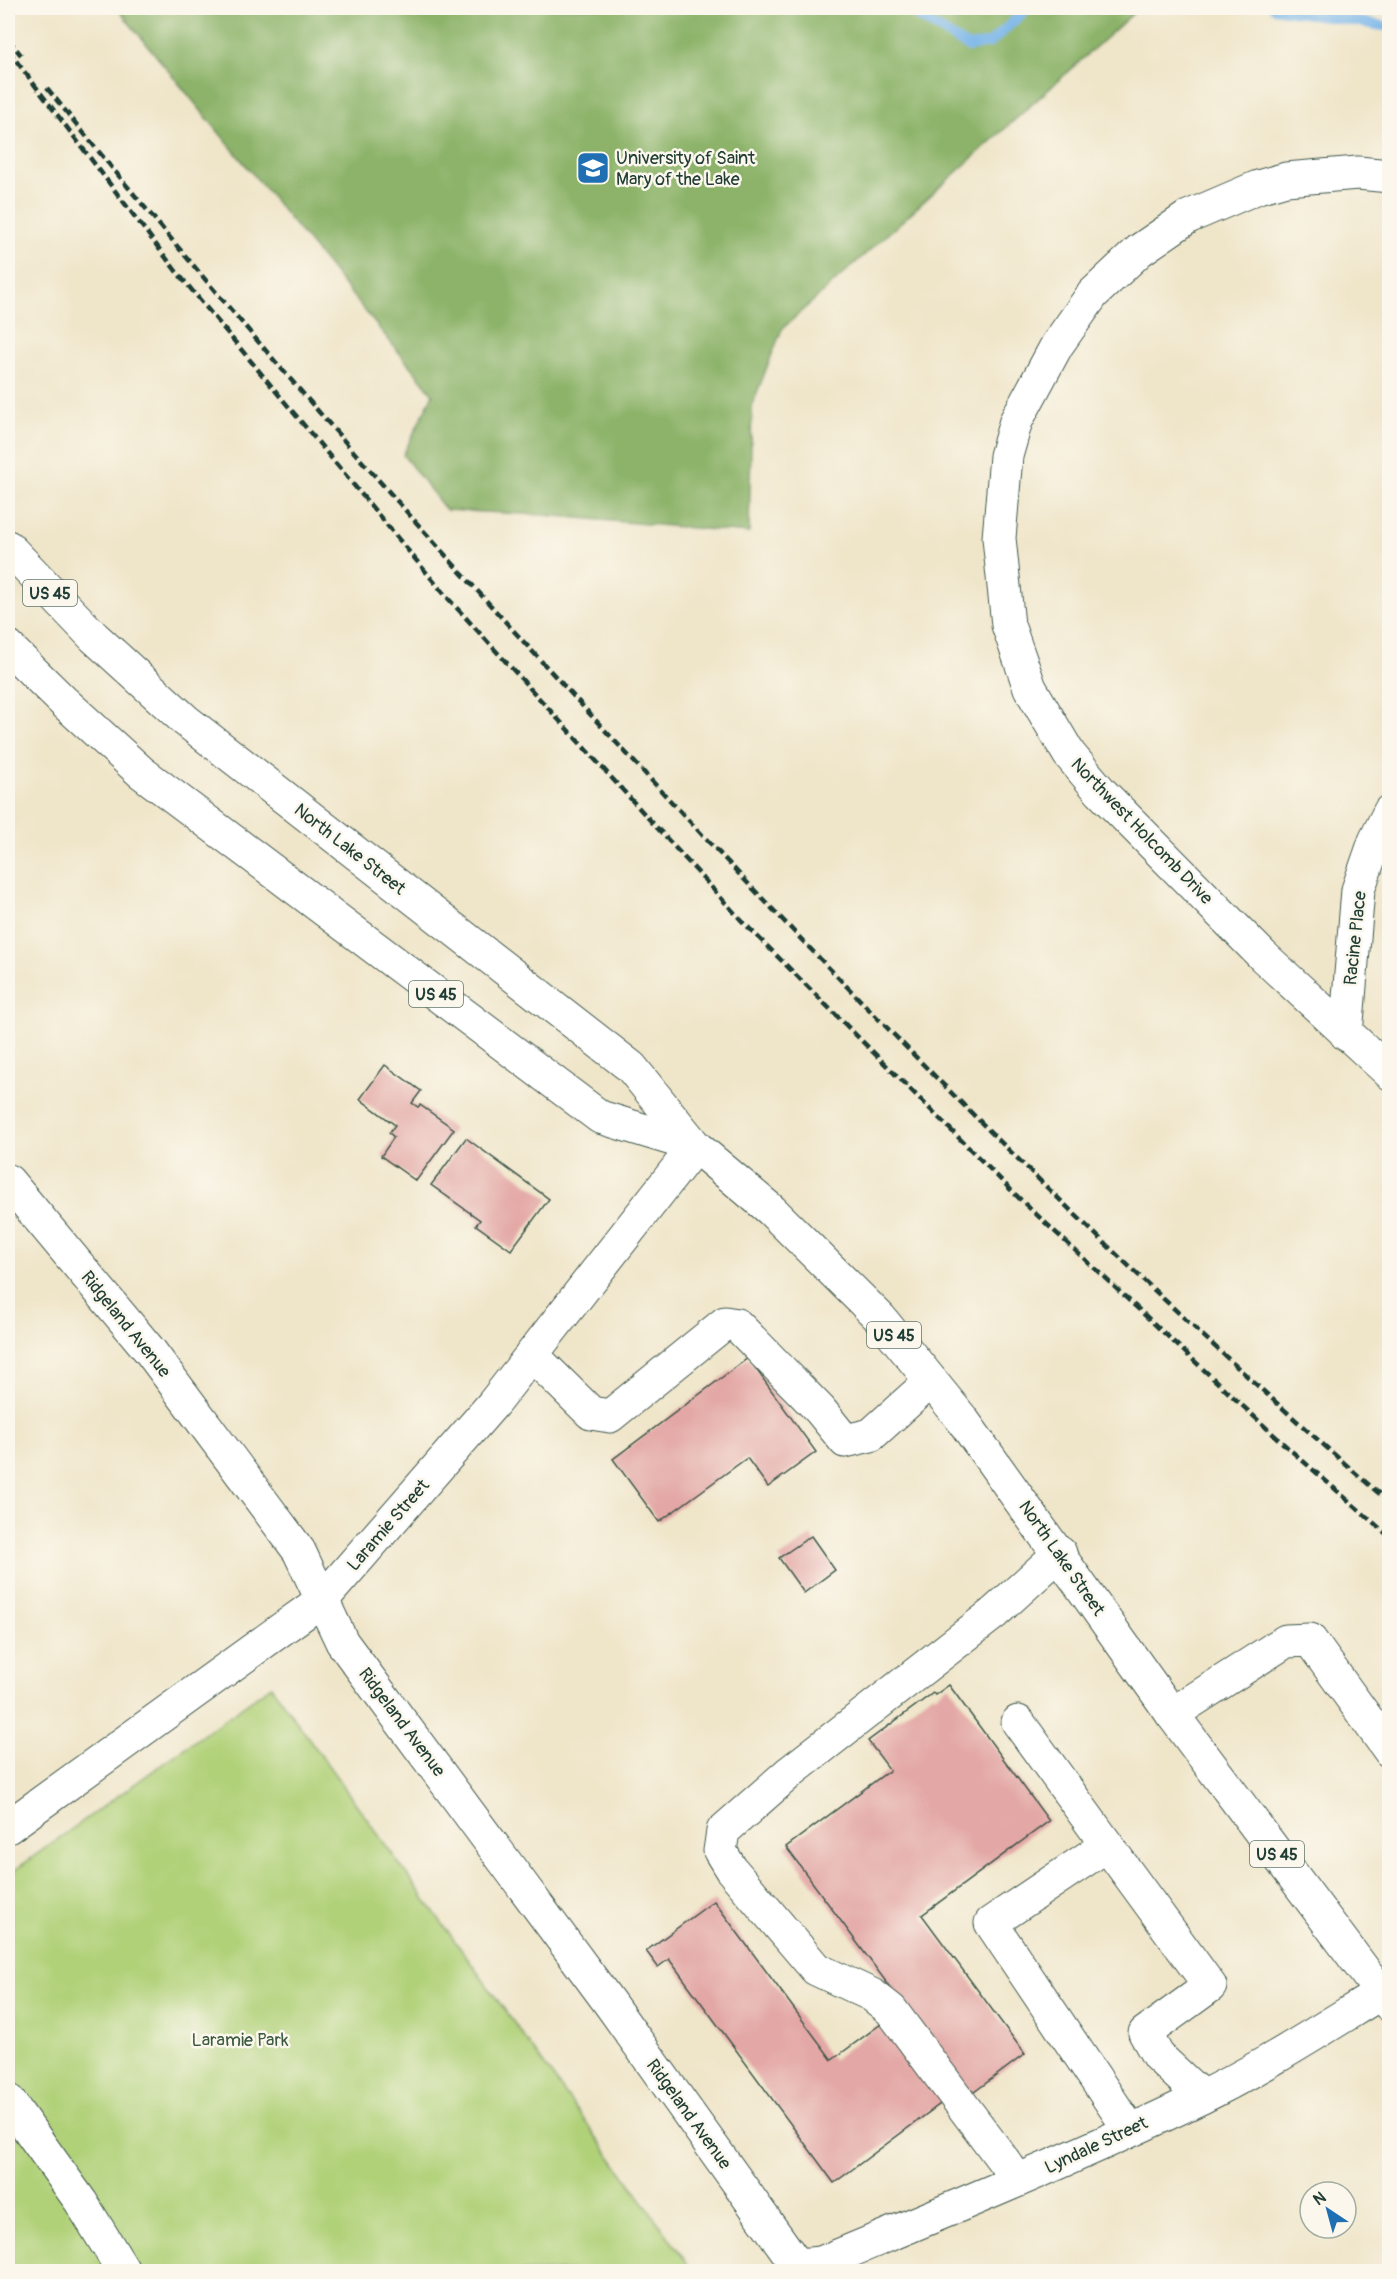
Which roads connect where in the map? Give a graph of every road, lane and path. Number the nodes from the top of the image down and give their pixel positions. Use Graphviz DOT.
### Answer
graph roads {
  1 [pos="1389,176"];
  2 [pos="8,548"];
  3 [pos="8,647"];
  4 [pos="1389,811"];
  5 [pos="1346,1034"];
  6 [pos="1389,1073"];
  7 [pos="695,1146"];
  8 [pos="8,1182"];
  9 [pos="532,1355"];
  10 [pos="931,1381"];
  11 [pos="1059,1553"];
  12 [pos="322,1600"];
  13 [pos="1172,1714"];
  14 [pos="1018,1722"];
  15 [pos="1389,1751"];
  16 [pos="8,1827"];
  17 [pos="1107,1845"];
  18 [pos="1385,1999"];
  19 [pos="1202,2097"];
  20 [pos="8,2100"];
  21 [pos="1130,2130"];
  22 [pos="1018,2180"];
  23 [pos="794,2268"];
  24 [pos="124,2271"];
  1 -- 5 [label="street, Northwest Holcomb Drive"];
  2 -- 7 [label="street, North Lake Street / US 45"];
  3 -- 7 [label="street, North Lake Street / US 45"];
  4 -- 5 [label="street, Racine Place"];
  5 -- 6 [label="street, Northwest Holcomb Drive"];
  7 -- 9 [label="street, Laramie Street"];
  7 -- 10 [label="street, North Lake Street / US 45"];
  8 -- 12 [label="street, Ridgeland Avenue"];
  9 -- 10 [label="street"];
  9 -- 12 [label="street, Laramie Street"];
  10 -- 11 [label="street, North Lake Street / US 45"];
  11 -- 13 [label="street, North Lake Street / US 45"];
  11 -- 22 [label="street"];
  12 -- 16 [label="street, Laramie Street"];
  12 -- 23 [label="street, Ridgeland Avenue"];
  13 -- 15 [label="street"];
  13 -- 18 [label="street, North Lake Street / US 45"];
  14 -- 17 [label="street"];
  17 -- 19 [label="street"];
  17 -- 21 [label="street"];
  18 -- 19 [label="street, Lyndale Street"];
  19 -- 21 [label="street, Lyndale Street"];
  20 -- 24 [label="street"];
  21 -- 22 [label="street, Lyndale Street"];
  22 -- 23 [label="street, Lyndale Street"];
}
